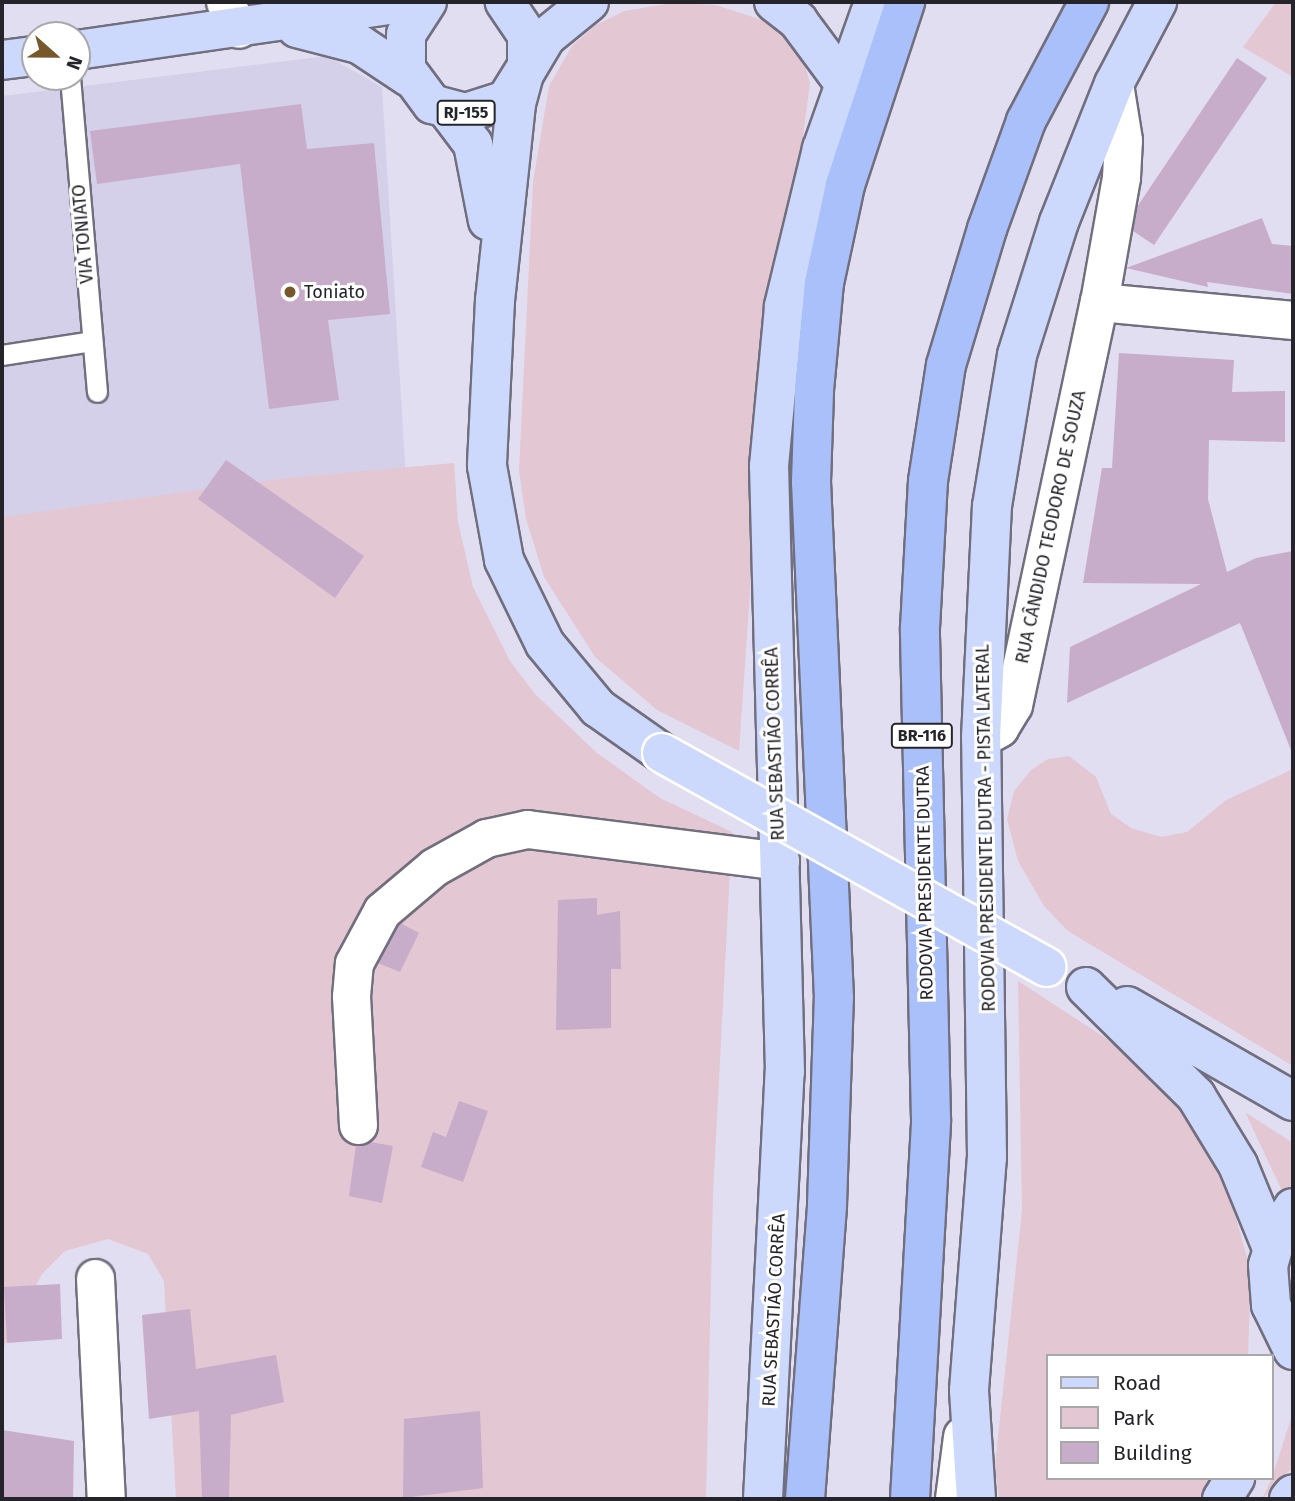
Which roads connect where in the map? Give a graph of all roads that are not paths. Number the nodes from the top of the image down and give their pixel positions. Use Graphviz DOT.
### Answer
graph roads {
  1 [pos="412,2"];
  2 [pos="427,2"];
  3 [pos="505,2"];
  4 [pos="589,2"];
  5 [pos="774,2"];
  6 [pos="874,2"];
  7 [pos="905,2"];
  8 [pos="1089,2"];
  9 [pos="1157,2"];
  10 [pos="323,9"];
  11 [pos="246,18"];
  12 [pos="91,47"];
  13 [pos="21,57"];
  14 [pos="2,60"];
  15 [pos="524,74"];
  16 [pos="409,78"];
  17 [pos="844,83"];
  18 [pos="1114,84"];
  19 [pos="71,91"];
  20 [pos="448,111"];
  21 [pos="495,300"];
  22 [pos="1099,302"];
  23 [pos="1293,320"];
  24 [pos="92,341"];
  25 [pos="2,355"];
  26 [pos="97,392"];
  27 [pos="981,738"];
  28 [pos="780,861"];
  29 [pos="1086,986"];
  30 [pos="1293,1101"];
  31 [pos="358,1125"];
  32 [pos="1293,1208"];
  33 [pos="1272,1248"];
  34 [pos="95,1279"];
  35 [pos="1281,1343"];
  36 [pos="969,1390"];
  37 [pos="1234,1480"];
  38 [pos="1293,1494"];
  39 [pos="107,1499"];
  40 [pos="763,1499"];
  41 [pos="805,1499"];
  42 [pos="910,1499"];
  43 [pos="955,1499"];
  44 [pos="975,1499"];
  45 [pos="1222,1499"];
  46 [pos="1289,1499"];
  1 -- 10 [label="main road, RJ-155"];
  2 -- 16 [label="main road"];
  3 -- 15 [label="main road"];
  4 -- 15 [label="main road, RJ-155"];
  5 -- 17 [label="main road"];
  6 -- 17 [label="main road, RUA SEBASTIÃO CORRÊA"];
  7 -- 41 [label="highway"];
  8 -- 42 [label="highway, RODOVIA PRESIDENTE DUTRA / BR-116"];
  9 -- 18 [label="main road, RODOVIA PRESIDENTE DUTRA - PISTA LATERAL"];
  10 -- 11 [label="main road, RJ-155"];
  11 -- 12 [label="main road, RJ-155"];
  11 -- 16 [label="main road, RJ-155"];
  13 -- 14 [label="main road"];
  15 -- 20 [label="main road, RJ-155"];
  15 -- 21 [label="main road"];
  16 -- 20 [label="main road, RJ-155"];
  17 -- 28 [label="main road, RUA SEBASTIÃO CORRÊA"];
  18 -- 22 [label="street, RUA CÂNDIDO TEODORO DE SOUZA"];
  18 -- 27 [label="main road, RODOVIA PRESIDENTE DUTRA - PISTA LATERAL"];
  19 -- 24 [label="lane, VIA TONIATO"];
  20 -- 21 [label="main road"];
  21 -- 29 [label="main road, bridge"];
  22 -- 23 [label="street"];
  22 -- 27 [label="street, RUA CÂNDIDO TEODORO DE SOUZA"];
  24 -- 25 [label="lane"];
  24 -- 26 [label="lane, VIA TONIATO"];
  27 -- 36 [label="main road, RODOVIA PRESIDENTE DUTRA - PISTA LATERAL"];
  28 -- 31 [label="street"];
  28 -- 40 [label="main road, RUA SEBASTIÃO CORRÊA"];
  29 -- 30 [label="main road"];
  29 -- 33 [label="main road"];
  32 -- 33 [label="main road"];
  33 -- 35 [label="main road"];
  34 -- 39 [label="street"];
  36 -- 43 [label="main road"];
  36 -- 44 [label="main road"];
  37 -- 45 [label="main road"];
  38 -- 46 [label="main road"];
}
